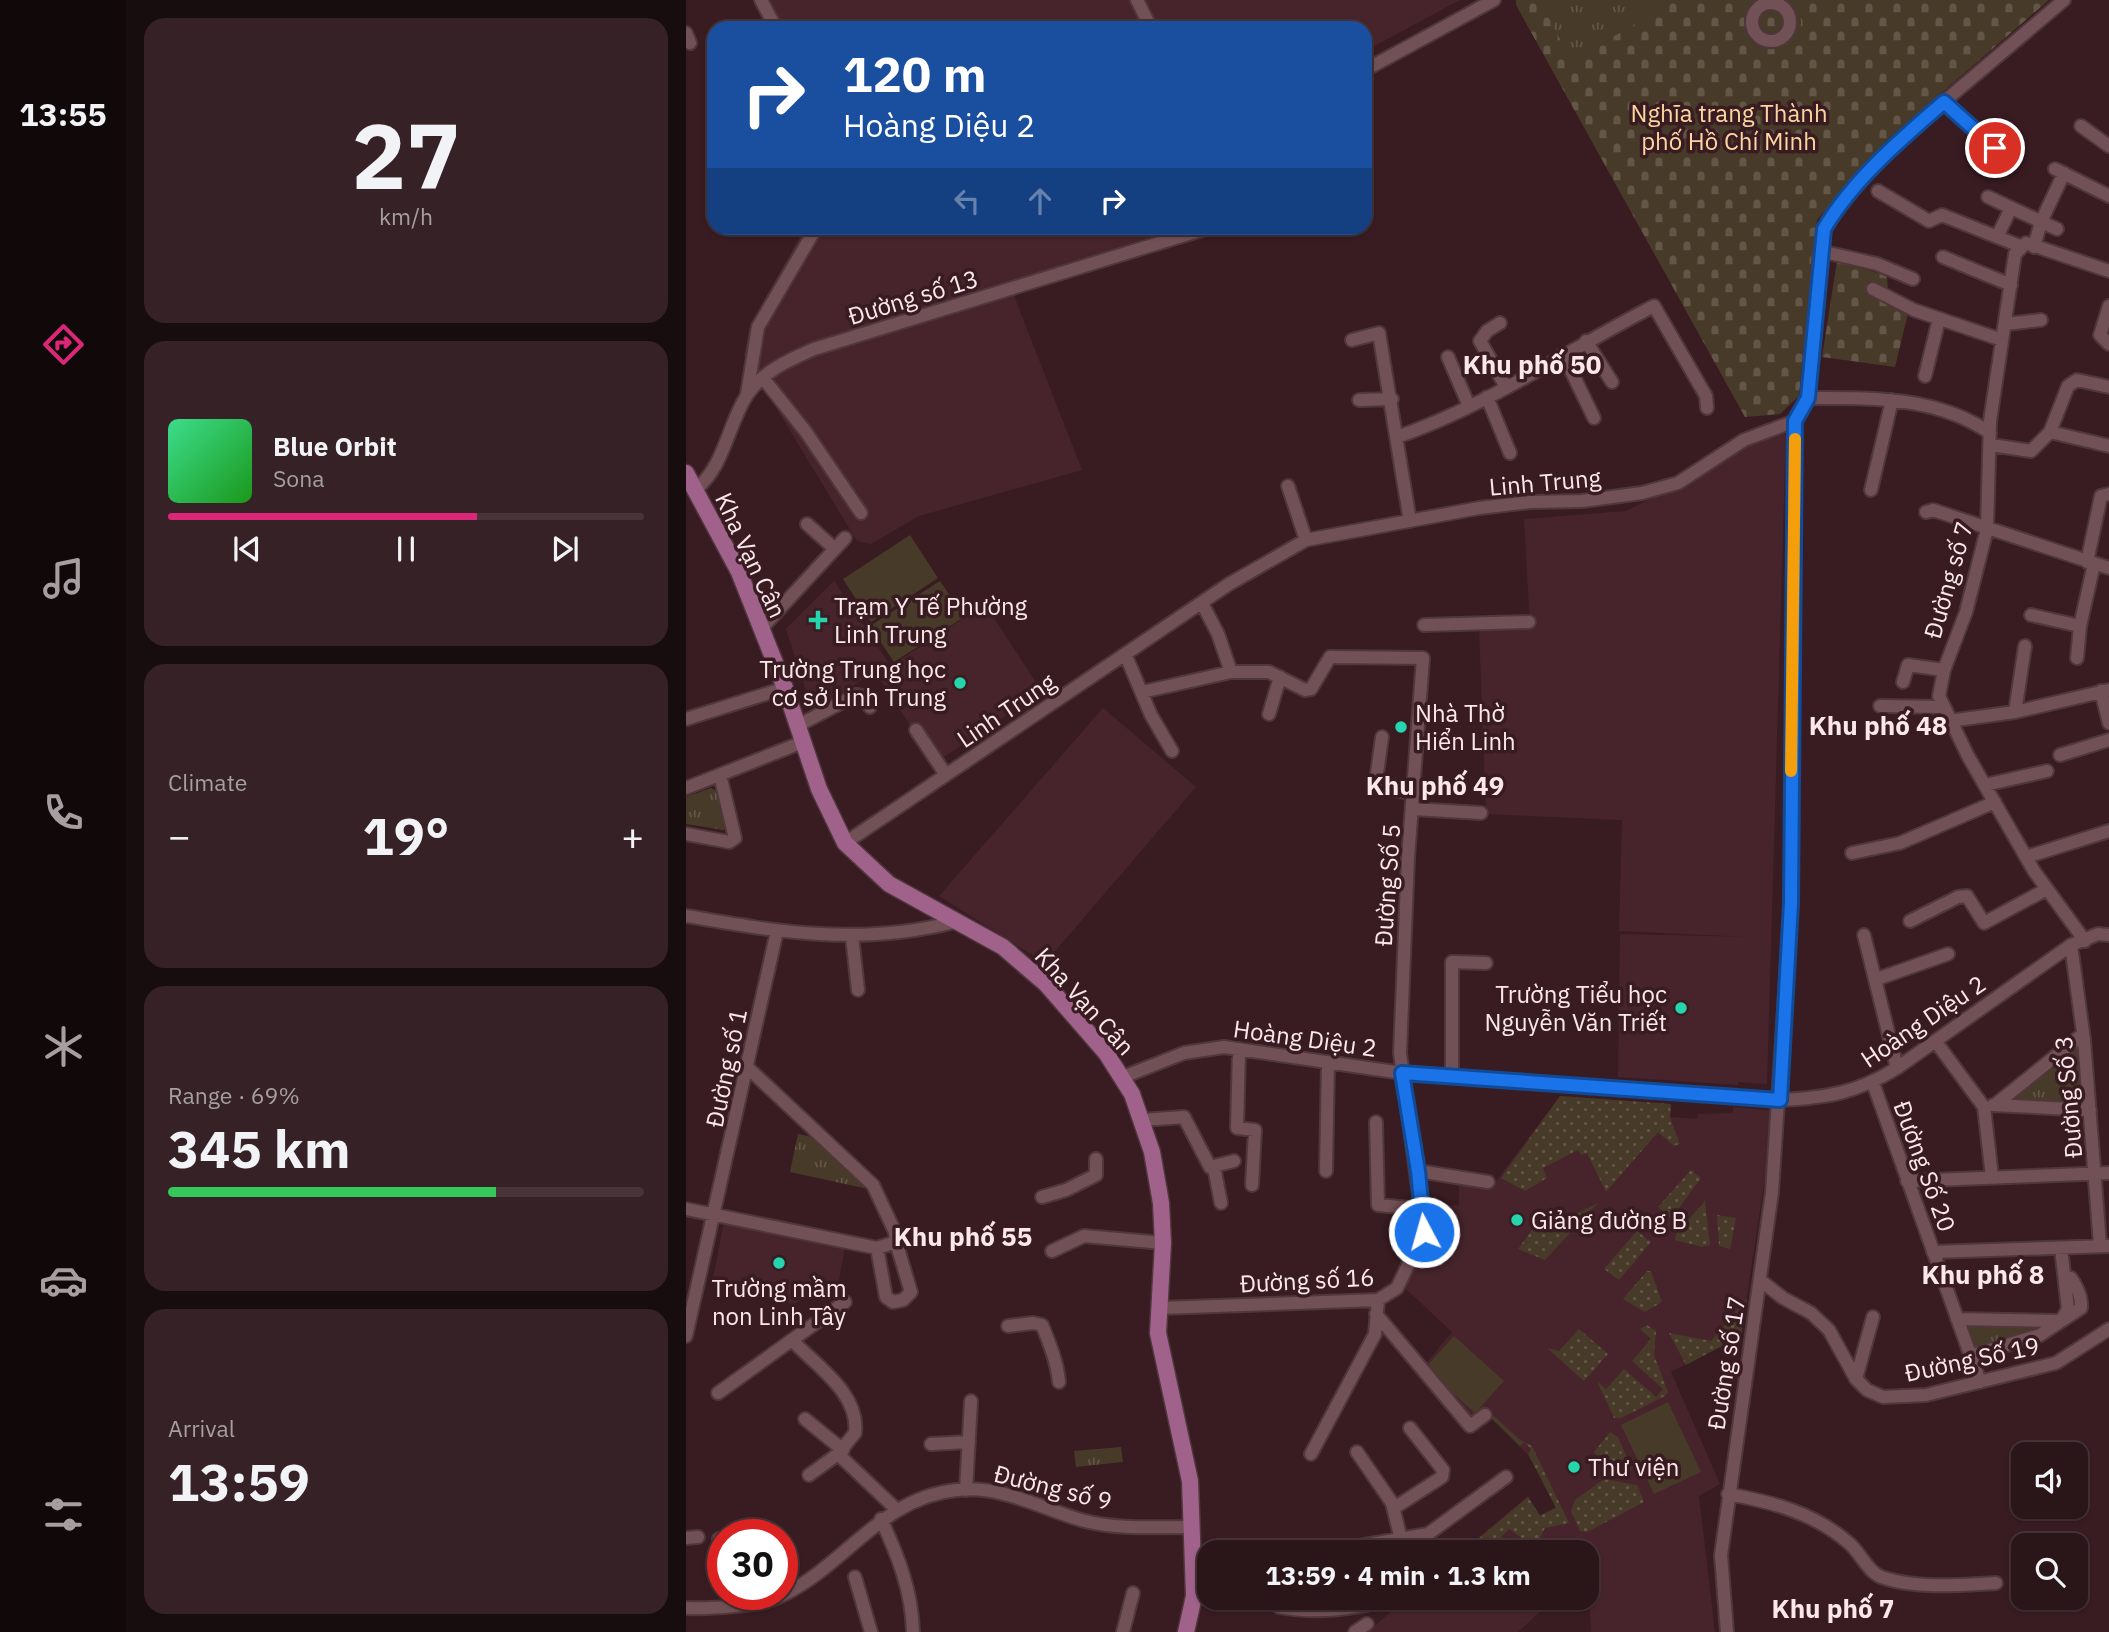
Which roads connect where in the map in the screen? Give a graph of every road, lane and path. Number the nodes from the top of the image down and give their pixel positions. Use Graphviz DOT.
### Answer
graph roads {
  1 [pos="761,0"];
  2 [pos="1137,0"];
  3 [pos="1494,0"];
  4 [pos="2064,0"];
  5 [pos="772,21"];
  6 [pos="1148,21"];
  7 [pos="1372,66"];
  8 [pos="1944,102"];
  9 [pos="2081,126"];
  10 [pos="2109,146"];
  11 [pos="1995,148"];
  12 [pos="1878,191"];
  13 [pos="2109,196"];
  14 [pos="1988,197"];
  15 [pos="2011,208"];
  16 [pos="2041,222"];
  17 [pos="2057,229"];
  18 [pos="812,235"];
  19 [pos="1185,235"];
  20 [pos="1997,237"];
  21 [pos="2020,246"];
  22 [pos="2034,247"];
  23 [pos="1820,251"];
  24 [pos="1943,257"];
  25 [pos="2109,271"];
  26 [pos="1913,279"];
  27 [pos="2011,285"];
  28 [pos="1873,289"];
  29 [pos="2109,306"];
  30 [pos="1939,319"];
  31 [pos="2041,320"];
  32 [pos="1500,323"];
  33 [pos="2006,324"];
  34 [pos="1352,340"];
  35 [pos="2002,340"];
  36 [pos="1586,341"];
  37 [pos="2109,344"];
  38 [pos="1563,354"];
  39 [pos="1448,357"];
  40 [pos="1925,376"];
  41 [pos="763,378"];
  42 [pos="1612,382"];
  43 [pos="1506,387"];
  44 [pos="2109,387"];
  45 [pos="747,394"];
  46 [pos="1487,397"];
  47 [pos="1808,398"];
  48 [pos="1392,399"];
  49 [pos="1359,400"];
  50 [pos="1892,400"];
  51 [pos="1469,406"];
  52 [pos="1707,408"];
  53 [pos="1594,418"];
  54 [pos="1795,421"];
  55 [pos="2050,432"];
  56 [pos="1397,437"];
  57 [pos="1991,439"];
  58 [pos="2109,446"];
  59 [pos="1510,453"];
  60 [pos="688,478"];
  61 [pos="1288,486"];
  62 [pos="1871,490"];
  63 [pos="2106,494"];
  64 [pos="1926,512"];
  65 [pos="861,513"];
  66 [pos="1410,521"];
  67 [pos="807,524"];
  68 [pos="1987,528"];
  69 [pos="845,538"];
  70 [pos="1306,540"];
  71 [pos="835,550"];
  72 [pos="2090,563"];
  73 [pos="2109,568"];
  74 [pos="1202,603"];
  75 [pos="2031,615"];
  76 [pos="1529,622"];
  77 [pos="1424,625"];
  78 [pos="2080,626"];
  79 [pos="761,628"];
  80 [pos="2025,646"];
  81 [pos="1126,656"];
  82 [pos="2077,657"];
  83 [pos="1944,670"];
  84 [pos="1231,672"];
  85 [pos="1280,677"];
  86 [pos="1903,682"];
  87 [pos="785,688"];
  88 [pos="2105,691"];
  89 [pos="1142,692"];
  90 [pos="1880,706"];
  91 [pos="870,707"];
  92 [pos="1943,707"];
  93 [pos="2015,712"];
  94 [pos="1269,714"];
  95 [pos="686,719"];
  96 [pos="1949,720"];
  97 [pos="2109,723"];
  98 [pos="916,730"];
  99 [pos="800,734"];
  100 [pos="1382,737"];
  101 [pos="2109,740"];
  102 [pos="1172,751"];
  103 [pos="2060,755"];
  104 [pos="2047,771"];
  105 [pos="720,775"];
  106 [pos="946,775"];
  107 [pos="1985,785"];
  108 [pos="686,788"];
  109 [pos="1414,793"];
  110 [pos="1995,802"];
  111 [pos="1413,809"];
  112 [pos="1481,813"];
  113 [pos="2109,831"];
  114 [pos="686,834"];
  115 [pos="845,843"];
  116 [pos="1853,853"];
  117 [pos="2026,857"];
  118 [pos="2047,889"];
  119 [pos="686,916"];
  120 [pos="1910,921"];
  121 [pos="954,922"];
  122 [pos="777,931"];
  123 [pos="1864,934"];
  124 [pos="2109,935"];
  125 [pos="852,936"];
  126 [pos="2085,941"];
  127 [pos="2071,945"];
  128 [pos="1948,954"];
  129 [pos="1486,963"];
  130 [pos="1877,979"];
  131 [pos="858,990"];
  132 [pos="2083,1034"];
  133 [pos="1936,1042"];
  134 [pos="1239,1050"];
  135 [pos="1328,1063"];
  136 [pos="747,1067"];
  137 [pos="1897,1068"];
  138 [pos="1402,1073"];
  139 [pos="1452,1075"];
  140 [pos="1124,1077"];
  141 [pos="1873,1083"];
  142 [pos="1780,1100"];
  143 [pos="1990,1105"];
  144 [pos="2090,1110"];
  145 [pos="1142,1120"];
  146 [pos="1376,1122"];
  147 [pos="1096,1159"];
  148 [pos="1234,1161"];
  149 [pos="1214,1167"];
  150 [pos="1326,1171"];
  151 [pos="1418,1171"];
  152 [pos="2102,1174"];
  153 [pos="1992,1177"];
  154 [pos="1907,1181"];
  155 [pos="1488,1182"];
  156 [pos="1252,1185"];
  157 [pos="1042,1197"];
  158 [pos="1221,1203"];
  159 [pos="686,1209"];
  160 [pos="1421,1209"];
  161 [pos="715,1215"];
  162 [pos="896,1242"];
  163 [pos="1163,1243"];
  164 [pos="2105,1245"];
  165 [pos="877,1248"];
  166 [pos="2061,1248"];
  167 [pos="1052,1251"];
  168 [pos="1933,1252"];
  169 [pos="686,1275"];
  170 [pos="701,1278"];
  171 [pos="1760,1280"];
  172 [pos="691,1299"];
  173 [pos="1378,1300"];
  174 [pos="845,1303"];
  175 [pos="1161,1308"];
  176 [pos="1376,1314"];
  177 [pos="1873,1317"];
  178 [pos="1957,1319"];
  179 [pos="2061,1321"];
  180 [pos="1008,1326"];
  181 [pos="2109,1329"];
  182 [pos="686,1336"];
  183 [pos="792,1339"];
  184 [pos="1970,1356"];
  185 [pos="1856,1379"];
  186 [pos="1059,1382"];
  187 [pos="1980,1382"];
  188 [pos="718,1394"];
  189 [pos="971,1401"];
  190 [pos="1485,1415"];
  191 [pos="804,1419"];
  192 [pos="1410,1428"];
  193 [pos="969,1442"];
  194 [pos="931,1444"];
  195 [pos="841,1452"];
  196 [pos="1357,1452"];
  197 [pos="1311,1454"];
  198 [pos="808,1475"];
  199 [pos="1506,1477"];
  200 [pos="966,1490"];
  201 [pos="1727,1494"];
  202 [pos="1394,1508"];
  203 [pos="896,1509"];
  204 [pos="881,1519"];
  205 [pos="1192,1528"];
  206 [pos="1401,1539"];
  207 [pos="1395,1540"];
  208 [pos="1197,1548"];
  209 [pos="855,1577"];
  210 [pos="1996,1583"];
  211 [pos="798,1587"];
  212 [pos="1133,1593"];
  213 [pos="707,1604"];
  214 [pos="1197,1607"];
  215 [pos="686,1608"];
  216 [pos="1304,1610"];
  217 [pos="1328,1610"];
  218 [pos="1367,1624"];
  219 [pos="871,1632"];
  220 [pos="914,1632"];
  221 [pos="1123,1632"];
  222 [pos="1186,1632"];
  223 [pos="1355,1632"];
  224 [pos="1727,1632"];
  1 -- 5 [label="street"];
  2 -- 6 [label="street"];
  3 -- 7 [label="street"];
  4 -- 8 [label="street"];
  8 -- 11 [label="street"];
  8 -- 23 [label="street"];
  9 -- 10 [label="street"];
  12 -- 20 [label="street"];
  13 -- 16 [label="street"];
  14 -- 15 [label="street"];
  15 -- 16 [label="street"];
  15 -- 20 [label="street"];
  16 -- 17 [label="street"];
  16 -- 22 [label="street"];
  18 -- 45 [label="street"];
  19 -- 41 [label="street, Đường số 13"];
  20 -- 21 [label="street"];
  21 -- 22 [label="street"];
  21 -- 27 [label="street, Đường số 7"];
  22 -- 25 [label="street"];
  23 -- 26 [label="street"];
  23 -- 47 [label="street"];
  24 -- 27 [label="street"];
  27 -- 33 [label="street, Đường số 7"];
  28 -- 30 [label="street"];
  29 -- 37 [label="street"];
  30 -- 35 [label="street"];
  30 -- 40 [label="street"];
  31 -- 33 [label="street"];
  32 -- 43 [label="street"];
  33 -- 35 [label="street, Đường số 7"];
  34 -- 48 [label="street"];
  35 -- 57 [label="street, Đường số 7"];
  36 -- 38 [label="street"];
  36 -- 42 [label="street"];
  36 -- 52 [label="street"];
  38 -- 43 [label="street"];
  38 -- 53 [label="street"];
  39 -- 51 [label="street"];
  41 -- 45 [label="street, Đường số 13"];
  41 -- 65 [label="street"];
  43 -- 46 [label="street"];
  44 -- 55 [label="street"];
  45 -- 60 [label="street, Đường số 13"];
  46 -- 51 [label="street"];
  46 -- 59 [label="street"];
  47 -- 50 [label="street"];
  47 -- 54 [label="street"];
  48 -- 49 [label="street"];
  48 -- 56 [label="street"];
  50 -- 57 [label="street"];
  50 -- 62 [label="street"];
  51 -- 56 [label="street"];
  54 -- 66 [label="street, Linh Trung"];
  54 -- 142 [label="street, Đường số 17"];
  55 -- 57 [label="street"];
  55 -- 58 [label="street"];
  56 -- 66 [label="street"];
  57 -- 68 [label="street, Đường số 7"];
  60 -- 79 [label="main road, Kha Vạn Cân"];
  61 -- 70 [label="street"];
  63 -- 72 [label="street"];
  64 -- 68 [label="street"];
  66 -- 70 [label="street, Linh Trung"];
  67 -- 71 [label="street"];
  68 -- 72 [label="street"];
  68 -- 83 [label="street, Đường số 7"];
  69 -- 71 [label="street"];
  70 -- 74 [label="street, Linh Trung"];
  71 -- 79 [label="street"];
  72 -- 73 [label="street"];
  72 -- 78 [label="street"];
  74 -- 81 [label="street, Linh Trung"];
  74 -- 84 [label="street"];
  75 -- 78 [label="street"];
  76 -- 77 [label="street"];
  78 -- 82 [label="street"];
  79 -- 87 [label="main road, Kha Vạn Cân"];
  80 -- 93 [label="street"];
  81 -- 89 [label="street"];
  81 -- 106 [label="street, Linh Trung"];
  83 -- 86 [label="street"];
  83 -- 92 [label="street, Đường số 7"];
  84 -- 85 [label="street"];
  84 -- 89 [label="street"];
  85 -- 94 [label="street"];
  85 -- 109 [label="street, Đường Số 5"];
  87 -- 95 [label="street"];
  87 -- 99 [label="main road, Kha Vạn Cân"];
  88 -- 93 [label="street"];
  88 -- 97 [label="street"];
  89 -- 102 [label="street"];
  90 -- 92 [label="street"];
  91 -- 99 [label="street"];
  92 -- 96 [label="street, Đường số 7"];
  93 -- 96 [label="street"];
  96 -- 107 [label="street, Đường số 7"];
  98 -- 106 [label="street"];
  99 -- 105 [label="street"];
  99 -- 115 [label="main road, Kha Vạn Cân"];
  100 -- 109 [label="street"];
  101 -- 103 [label="street"];
  104 -- 107 [label="street"];
  105 -- 108 [label="street"];
  105 -- 114 [label="street"];
  106 -- 115 [label="street, Linh Trung"];
  107 -- 110 [label="street, Đường số 7"];
  109 -- 111 [label="street, Đường Số 5"];
  110 -- 116 [label="street"];
  110 -- 117 [label="street, Đường số 7"];
  111 -- 112 [label="street"];
  111 -- 138 [label="street, Đường Số 5"];
  113 -- 117 [label="street"];
  115 -- 121 [label="main road, Kha Vạn Cân"];
  117 -- 118 [label="street, Đường số 7"];
  118 -- 120 [label="street"];
  118 -- 126 [label="street, Đường số 7"];
  119 -- 122 [label="street"];
  121 -- 125 [label="street"];
  121 -- 140 [label="main road, Kha Vạn Cân"];
  122 -- 125 [label="street"];
  122 -- 136 [label="street, Đường số 1"];
  123 -- 130 [label="street"];
  124 -- 126 [label="street, Hoàng Diệu 2"];
  125 -- 131 [label="street"];
  126 -- 127 [label="street, Hoàng Diệu 2"];
  127 -- 132 [label="street, Đường Số 3"];
  127 -- 133 [label="street, Hoàng Diệu 2"];
  128 -- 130 [label="street"];
  129 -- 139 [label="street"];
  130 -- 137 [label="street"];
  132 -- 143 [label="street"];
  132 -- 144 [label="street, Đường Số 3"];
  133 -- 137 [label="street, Hoàng Diệu 2"];
  133 -- 143 [label="street"];
  134 -- 135 [label="street, Hoàng Diệu 2"];
  134 -- 140 [label="street, Hoàng Diệu 2"];
  134 -- 156 [label="street"];
  135 -- 138 [label="street, Hoàng Diệu 2"];
  135 -- 150 [label="street"];
  136 -- 161 [label="street, Đường số 1"];
  136 -- 162 [label="street"];
  137 -- 141 [label="street, Hoàng Diệu 2"];
  138 -- 139 [label="street, Hoàng Diệu 2"];
  138 -- 151 [label="street, Đường số 16"];
  139 -- 142 [label="street, Hoàng Diệu 2"];
  140 -- 145 [label="main road, Kha Vạn Cân"];
  141 -- 142 [label="street, Hoàng Diệu 2"];
  141 -- 154 [label="street, Đường Số 20"];
  142 -- 171 [label="street, Đường số 17"];
  143 -- 144 [label="street"];
  143 -- 153 [label="street"];
  144 -- 152 [label="street, Đường Số 3"];
  145 -- 149 [label="street"];
  145 -- 163 [label="main road, Kha Vạn Cân"];
  146 -- 160 [label="street"];
  147 -- 157 [label="street"];
  148 -- 149 [label="street"];
  149 -- 158 [label="street"];
  151 -- 155 [label="street"];
  151 -- 160 [label="street, Đường số 16"];
  152 -- 153 [label="street"];
  152 -- 164 [label="street, Đường Số 3"];
  153 -- 154 [label="street"];
  154 -- 168 [label="street, Đường Số 20"];
  159 -- 161 [label="street"];
  160 -- 173 [label="street, Đường số 16"];
  161 -- 165 [label="street"];
  161 -- 170 [label="street, Đường số 1"];
  162 -- 165 [label="street"];
  162 -- 165 [label="street"];
  163 -- 167 [label="street"];
  163 -- 175 [label="main road, Kha Vạn Cân"];
  164 -- 166 [label="street"];
  166 -- 168 [label="street"];
  166 -- 179 [label="street"];
  168 -- 178 [label="street, Đường Số 20"];
  169 -- 170 [label="street"];
  170 -- 172 [label="street, Đường số 1"];
  171 -- 185 [label="street, Đường Số 19"];
  171 -- 201 [label="street, Đường số 17"];
  172 -- 182 [label="street, Đường số 1"];
  173 -- 175 [label="street, Đường số 16"];
  173 -- 176 [label="street"];
  174 -- 183 [label="street"];
  175 -- 205 [label="main road, Kha Vạn Cân"];
  176 -- 190 [label="street"];
  176 -- 197 [label="street"];
  177 -- 185 [label="street"];
  178 -- 179 [label="street"];
  178 -- 184 [label="street, Đường Số 20"];
  179 -- 184 [label="street"];
  180 -- 186 [label="street"];
  181 -- 187 [label="street, Đường Số 19"];
  183 -- 188 [label="street"];
  183 -- 195 [label="street"];
  184 -- 187 [label="street, Đường Số 20"];
  185 -- 187 [label="street, Đường Số 19"];
  189 -- 193 [label="street"];
  191 -- 195 [label="street"];
  192 -- 202 [label="street"];
  193 -- 194 [label="street"];
  193 -- 200 [label="street"];
  195 -- 198 [label="street"];
  195 -- 203 [label="street"];
  196 -- 202 [label="street"];
  199 -- 206 [label="street"];
  200 -- 203 [label="street, Đường số 9"];
  200 -- 205 [label="street, Đường số 9"];
  201 -- 210 [label="street"];
  201 -- 224 [label="street, Đường số 17"];
  202 -- 206 [label="street"];
  203 -- 204 [label="street, Đường số 9"];
  204 -- 211 [label="street, Đường số 9"];
  204 -- 220 [label="street"];
  205 -- 208 [label="main road, Kha Vạn Cân"];
  206 -- 207 [label="street"];
  209 -- 219 [label="street"];
  212 -- 221 [label="street"];
  213 -- 215 [label="street, Đường số 9"];
  214 -- 222 [label="main road, Kha Vạn Cân"];
  216 -- 217 [label="street"];
  218 -- 223 [label="street"];
}
